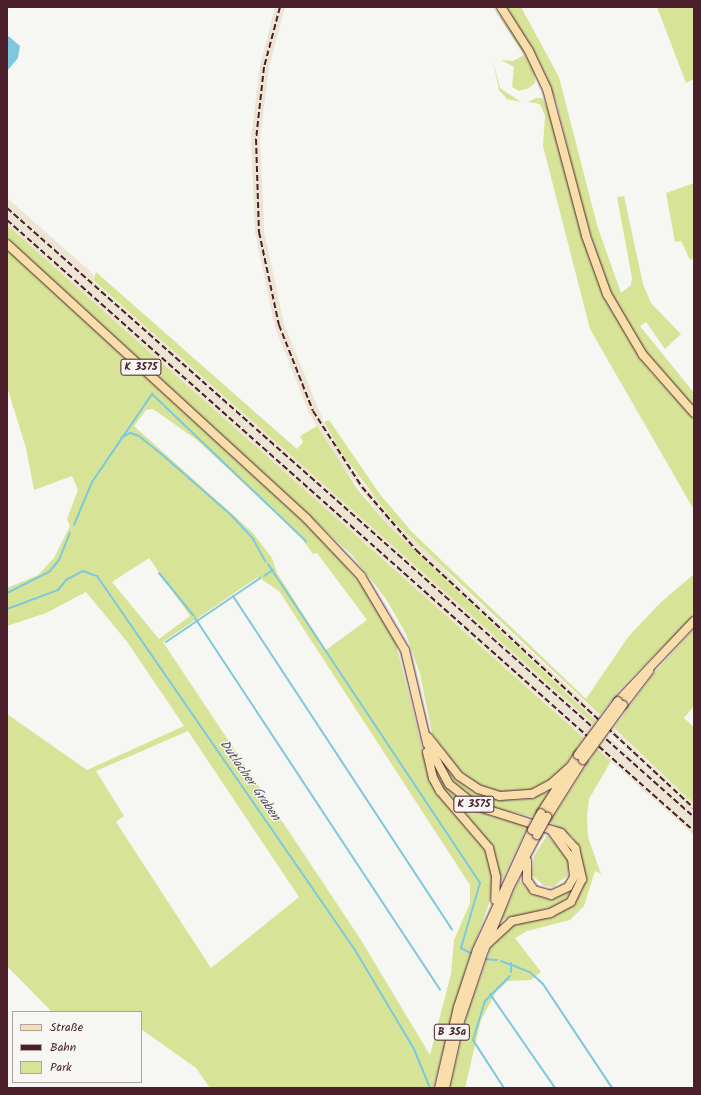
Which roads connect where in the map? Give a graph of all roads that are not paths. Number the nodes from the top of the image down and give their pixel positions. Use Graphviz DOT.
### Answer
graph roads {
  1 [pos="501,7"];
  2 [pos="7,244"];
  3 [pos="694,413"];
  4 [pos="694,621"];
  5 [pos="423,732"];
  6 [pos="427,743"];
  7 [pos="580,758"];
  8 [pos="571,766"];
  9 [pos="544,815"];
  10 [pos="549,827"];
  11 [pos="535,833"];
  12 [pos="532,844"];
  13 [pos="494,909"];
  14 [pos="482,949"];
  15 [pos="471,977"];
  16 [pos="439,1088"];
  17 [pos="445,1088"];
  1 -- 3 [label="main road"];
  2 -- 5 [label="main road, K 3575"];
  4 -- 7 [label="main road, B 35a, bridge"];
  5 -- 6 [label="main road, K 3575"];
  5 -- 8 [label="main road"];
  6 -- 10 [label="main road, K 3575"];
  6 -- 13 [label="main road"];
  7 -- 8 [label="main road, B 35a"];
  7 -- 9 [label="main road, B 35a"];
  8 -- 9 [label="main road, B 35a"];
  9 -- 11 [label="main road, B 35a, bridge"];
  10 -- 12 [label="main road"];
  10 -- 14 [label="main road"];
  11 -- 12 [label="main road, B 35a"];
  11 -- 13 [label="main road, B 35a"];
  12 -- 14 [label="main road, B 35a"];
  13 -- 14 [label="main road, B 35a"];
  14 -- 15 [label="main road, B 35a"];
  15 -- 16 [label="main road, B 35a"];
  15 -- 17 [label="main road, B 35a"];
}
